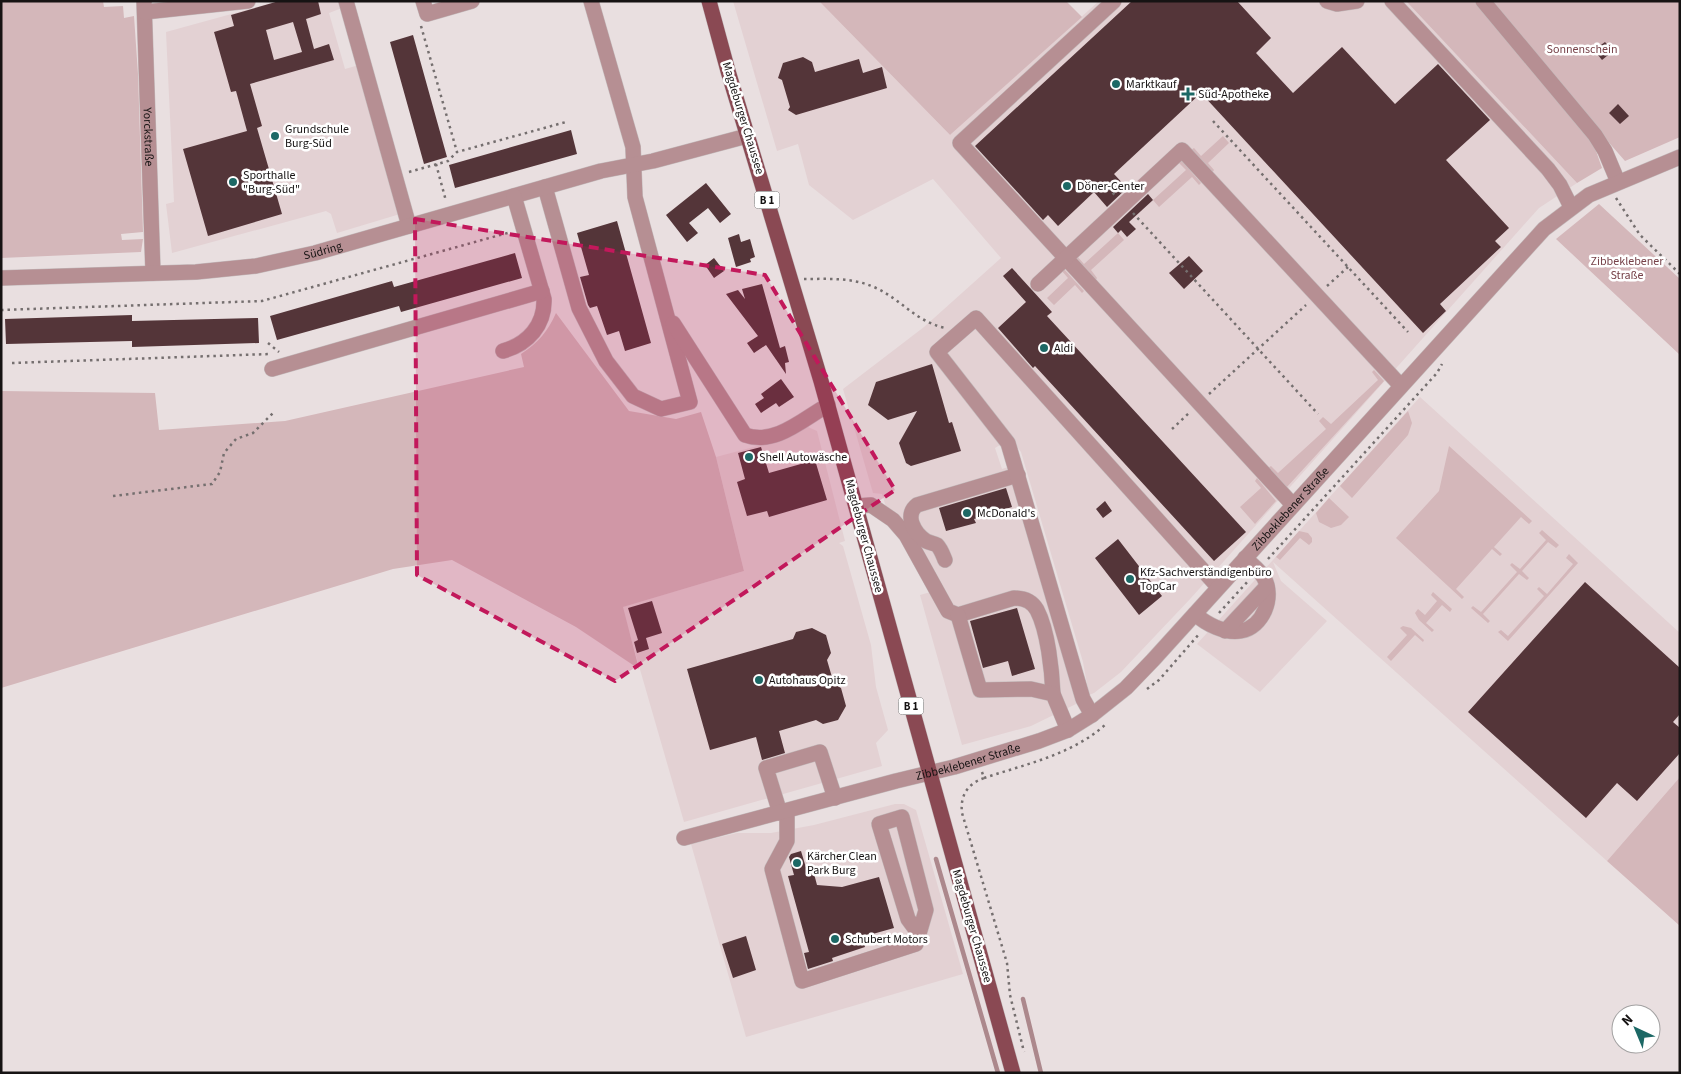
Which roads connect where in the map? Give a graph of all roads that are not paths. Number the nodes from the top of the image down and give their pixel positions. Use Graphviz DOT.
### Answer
graph roads {
  1 [pos="248,1"];
  2 [pos="346,1"];
  3 [pos="423,1"];
  4 [pos="472,1"];
  5 [pos="591,1"];
  6 [pos="709,1"];
  7 [pos="1114,1"];
  8 [pos="1327,1"];
  9 [pos="1357,1"];
  10 [pos="1392,1"];
  11 [pos="1482,1"];
  12 [pos="144,7"];
  13 [pos="747,136"];
  14 [pos="1680,157"];
  15 [pos="634,164"];
  16 [pos="1614,184"];
  17 [pos="544,187"];
  18 [pos="514,196"];
  19 [pos="1571,207"];
  20 [pos="408,226"];
  21 [pos="1065,258"];
  22 [pos="153,273"];
  23 [pos="1,278"];
  24 [pos="1038,284"];
  25 [pos="542,291"];
  26 [pos="666,311"];
  27 [pos="503,351"];
  28 [pos="271,361"];
  29 [pos="1401,386"];
  30 [pos="828,405"];
  31 [pos="1018,475"];
  32 [pos="1293,505"];
  33 [pos="856,506"];
  34 [pos="1245,558"];
  35 [pos="945,560"];
  36 [pos="1218,587"];
  37 [pos="1195,614"];
  38 [pos="958,615"];
  39 [pos="1053,694"];
  40 [pos="1092,715"];
  41 [pos="1068,730"];
  42 [pos="929,774"];
  43 [pos="835,798"];
  44 [pos="783,812"];
  45 [pos="684,838"];
  46 [pos="919,934"];
  47 [pos="1012,1073"];
  1 -- 12 [label="street"];
  2 -- 20 [label="street"];
  3 -- 4 [label="street"];
  5 -- 15 [label="street"];
  6 -- 13 [label="main road, Magdeburger Chaussee / B 1"];
  7 -- 21 [label="street"];
  8 -- 9 [label="street"];
  10 -- 19 [label="street"];
  11 -- 16 [label="street"];
  12 -- 22 [label="street, Yorckstraße"];
  13 -- 15 [label="street, Südring"];
  13 -- 30 [label="main road, Magdeburger Chaussee / B 1"];
  14 -- 16 [label="street, Zibbeklebener Straße"];
  15 -- 17 [label="street, Südring"];
  15 -- 26 [label="street"];
  16 -- 19 [label="street, Zibbeklebener Straße"];
  17 -- 18 [label="street, Südring"];
  17 -- 26 [label="street"];
  18 -- 20 [label="street, Südring"];
  18 -- 25 [label="street"];
  19 -- 29 [label="street, Zibbeklebener Straße"];
  20 -- 22 [label="street, Südring"];
  21 -- 24 [label="street"];
  21 -- 29 [label="street"];
  21 -- 32 [label="street"];
  22 -- 23 [label="street, Südring"];
  25 -- 27 [label="street"];
  25 -- 28 [label="street"];
  26 -- 30 [label="street"];
  29 -- 32 [label="street, Zibbeklebener Straße"];
  30 -- 33 [label="main road, Magdeburger Chaussee / B 1"];
  31 -- 35 [label="street"];
  31 -- 36 [label="street"];
  31 -- 40 [label="street"];
  32 -- 34 [label="street, Zibbeklebener Straße"];
  33 -- 38 [label="street"];
  33 -- 42 [label="main road, Magdeburger Chaussee / B 1"];
  34 -- 36 [label="street, Zibbeklebener Straße"];
  34 -- 37 [label="street"];
  36 -- 37 [label="street, Zibbeklebener Straße"];
  37 -- 40 [label="street, Zibbeklebener Straße"];
  38 -- 39 [label="street"];
  38 -- 39 [label="street"];
  39 -- 41 [label="street"];
  40 -- 41 [label="street, Zibbeklebener Straße"];
  41 -- 42 [label="street, Zibbeklebener Straße"];
  42 -- 43 [label="street, Zibbeklebener Straße"];
  42 -- 47 [label="main road, Magdeburger Chaussee / B 1"];
  43 -- 44 [label="street, Zibbeklebener Straße"];
  43 -- 44 [label="street"];
  44 -- 45 [label="street, Zibbeklebener Straße"];
  44 -- 46 [label="street"];
  46 -- 46 [label="street"];
}
